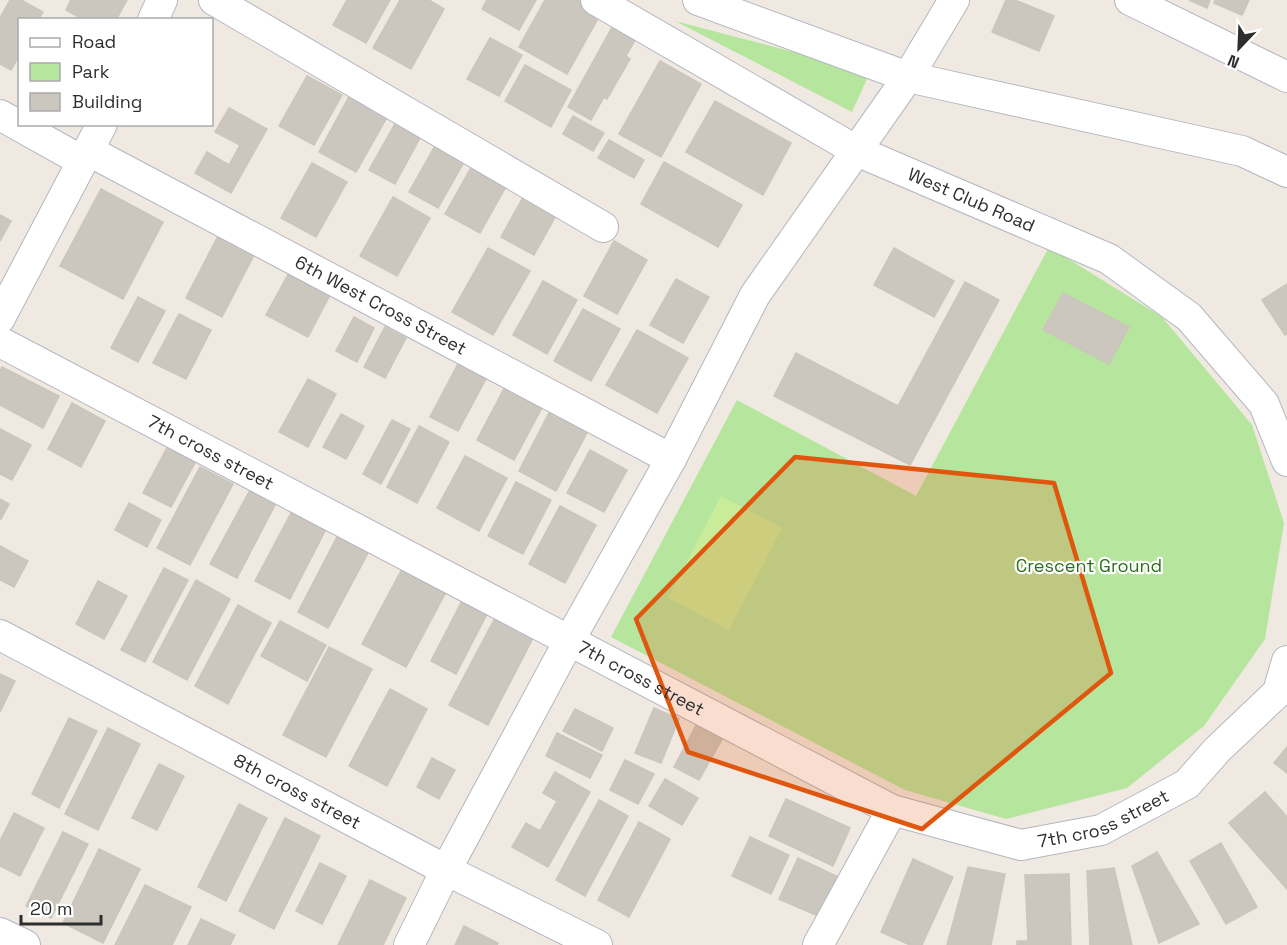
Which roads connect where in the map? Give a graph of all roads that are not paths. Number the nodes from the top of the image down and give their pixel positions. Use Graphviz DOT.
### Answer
graph roads {
  1 [pos="162,0"];
  2 [pos="214,0"];
  3 [pos="596,0"];
  4 [pos="698,0"];
  5 [pos="954,0"];
  6 [pos="1130,0"];
  7 [pos="154,18"];
  8 [pos="908,77"];
  9 [pos="1287,77"];
  10 [pos="0,115"];
  11 [pos="18,124"];
  12 [pos="23,126"];
  13 [pos="101,126"];
  14 [pos="857,151"];
  15 [pos="86,156"];
  16 [pos="1287,172"];
  17 [pos="603,227"];
  18 [pos="0,318"];
  19 [pos="0,342"];
  20 [pos="671,459"];
  21 [pos="1287,461"];
  22 [pos="0,635"];
  23 [pos="569,641"];
  24 [pos="1287,661"];
  25 [pos="1282,694"];
  26 [pos="892,810"];
  27 [pos="446,870"];
  28 [pos="0,933"];
  29 [pos="25,945"];
  30 [pos="410,945"];
  31 [pos="597,945"];
  32 [pos="818,945"];
  1 -- 7 [label="street"];
  2 -- 17 [label="street"];
  3 -- 14 [label="street, West Club Road"];
  4 -- 8 [label="street"];
  5 -- 8 [label="street"];
  6 -- 9 [label="street"];
  8 -- 14 [label="street"];
  8 -- 16 [label="street"];
  10 -- 11 [label="street, 6th West Cross Street"];
  12 -- 15 [label="street, 6th West Cross Street"];
  13 -- 15 [label="street"];
  14 -- 20 [label="street"];
  14 -- 21 [label="street, West Club Road"];
  15 -- 18 [label="street"];
  15 -- 20 [label="street, 6th West Cross Street"];
  19 -- 23 [label="street, 7th cross street"];
  20 -- 23 [label="street"];
  22 -- 27 [label="street, 8th cross street"];
  23 -- 26 [label="street, 7th cross street"];
  23 -- 27 [label="street"];
  24 -- 25 [label="street"];
  25 -- 26 [label="street, 7th cross street"];
  26 -- 32 [label="street"];
  27 -- 30 [label="street"];
  27 -- 31 [label="street, 8th cross street"];
  28 -- 29 [label="street"];
}
